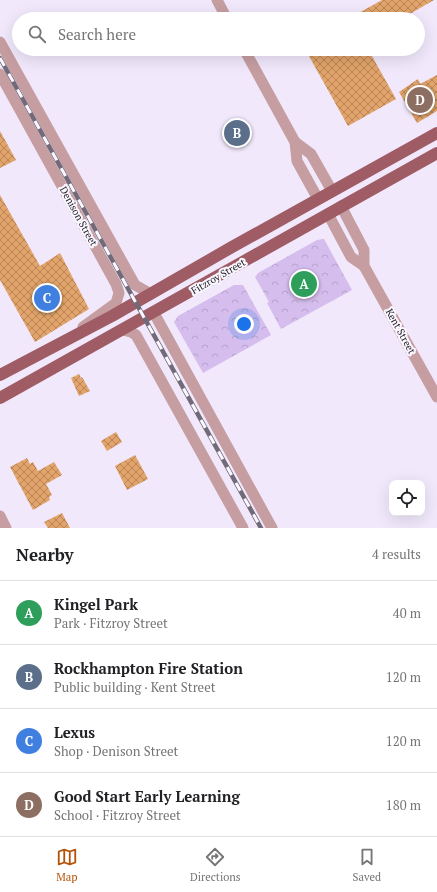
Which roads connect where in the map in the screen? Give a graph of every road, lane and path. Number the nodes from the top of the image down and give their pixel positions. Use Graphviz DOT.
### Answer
graph roads {
  1 [pos="216,0"];
  2 [pos="223,12"];
  3 [pos="0,42"];
  4 [pos="248,56"];
  5 [pos="0,74"];
  6 [pos="437,133"];
  7 [pos="295,142"];
  8 [pos="437,153"];
  9 [pos="332,191"];
  10 [pos="318,199"];
  11 [pos="341,206"];
  12 [pos="328,214"];
  13 [pos="364,266"];
  14 [pos="151,294"];
  15 [pos="154,313"];
  16 [pos="122,330"];
  17 [pos="64,342"];
  18 [pos="0,375"];
  19 [pos="437,396"];
  20 [pos="0,398"];
  21 [pos="0,516"];
  22 [pos="6,528"];
  23 [pos="243,528"];
  24 [pos="272,528"];
  1 -- 2 [label="street"];
  3 -- 14 [label="street, Denison Street"];
  4 -- 7 [label="street, Kent Street"];
  5 -- 17 [label="street, Denison Street"];
  6 -- 9 [label="main road, Fitzroy Street"];
  7 -- 9 [label="street, Kent Street"];
  7 -- 10 [label="street, Kent Street"];
  8 -- 11 [label="main road, Fitzroy Street"];
  9 -- 10 [label="main road, Fitzroy Street"];
  9 -- 11 [label="main road, Kent Street"];
  10 -- 12 [label="main road, Kent Street"];
  10 -- 14 [label="main road, Fitzroy Street"];
  11 -- 12 [label="main road, Fitzroy Street"];
  11 -- 13 [label="street, Kent Street"];
  12 -- 13 [label="street, Kent Street"];
  12 -- 15 [label="main road, Fitzroy Street"];
  13 -- 19 [label="street, Kent Street"];
  14 -- 17 [label="main road, Fitzroy Street"];
  15 -- 16 [label="main road, Fitzroy Street"];
  15 -- 24 [label="street"];
  16 -- 20 [label="main road, Fitzroy Street"];
  16 -- 23 [label="street"];
  17 -- 18 [label="main road, Fitzroy Street"];
  21 -- 22 [label="street"];
}
